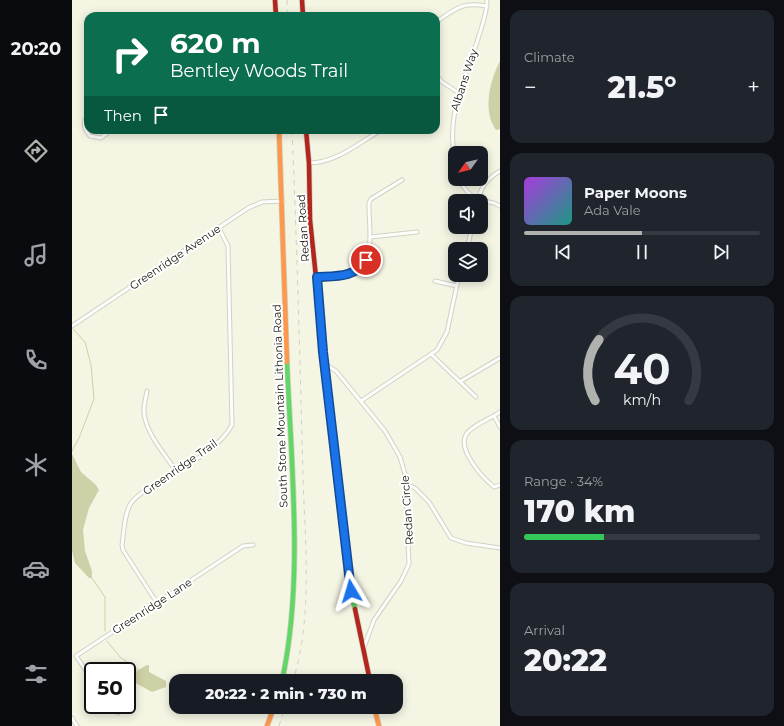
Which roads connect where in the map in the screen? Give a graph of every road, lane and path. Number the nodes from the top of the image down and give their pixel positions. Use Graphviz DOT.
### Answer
graph roads {
  1 [pos="275,0"];
  2 [pos="302,0"];
  3 [pos="487,0"];
  4 [pos="487,6"];
  5 [pos="276,12"];
  6 [pos="303,12"];
  7 [pos="440,19"];
  8 [pos="440,80"];
  9 [pos="460,93"];
  10 [pos="89,134"];
  11 [pos="106,134"];
  12 [pos="279,134"];
  13 [pos="306,134"];
  14 [pos="374,134"];
  15 [pos="453,146"];
  16 [pos="309,163"];
  17 [pos="500,170"];
  18 [pos="402,180"];
  19 [pos="463,186"];
  20 [pos="471,194"];
  21 [pos="479,194"];
  22 [pos="488,200"];
  23 [pos="283,201"];
  24 [pos="500,206"];
  25 [pos="217,228"];
  26 [pos="417,232"];
  27 [pos="371,238"];
  28 [pos="317,277"];
  29 [pos="435,282"];
  30 [pos="457,282"];
  31 [pos="456,286"];
  32 [pos="72,326"];
  33 [pos="432,355"];
  34 [pos="500,358"];
  35 [pos="325,364"];
  36 [pos="461,381"];
  37 [pos="148,391"];
  38 [pos="476,397"];
  39 [pos="361,401"];
  40 [pos="500,412"];
  41 [pos="494,416"];
  42 [pos="500,426"];
  43 [pos="176,471"];
  44 [pos="406,484"];
  45 [pos="500,485"];
  46 [pos="253,545"];
  47 [pos="500,548"];
  48 [pos="157,603"];
  49 [pos="363,649"];
  50 [pos="84,668"];
  51 [pos="284,674"];
  52 [pos="368,674"];
  53 [pos="271,714"];
  54 [pos="376,714"];
  55 [pos="72,718"];
  56 [pos="77,726"];
  57 [pos="267,726"];
  58 [pos="379,726"];
  1 -- 5 [label="main road"];
  2 -- 6 [label="main road"];
  3 -- 4 [label="street, Albans Way"];
  4 -- 7 [label="street"];
  4 -- 9 [label="street, Albans Way"];
  8 -- 9 [label="street"];
  9 -- 15 [label="street, Albans Way"];
  10 -- 11 [label="street"];
  12 -- 23 [label="main road, South Stone Mountain Lithonia Road"];
  13 -- 16 [label="main road, Redan Road"];
  14 -- 16 [label="street"];
  16 -- 28 [label="main road, Redan Road"];
  17 -- 21 [label="street"];
  18 -- 27 [label="street"];
  19 -- 20 [label="street"];
  22 -- 24 [label="street"];
  23 -- 25 [label="street, Greenridge Avenue"];
  23 -- 51 [label="main road, South Stone Mountain Lithonia Road"];
  25 -- 32 [label="street, Greenridge Avenue"];
  25 -- 43 [label="street, Greenridge Trail"];
  26 -- 27 [label="street"];
  27 -- 28 [label="street"];
  28 -- 35 [label="main road, Redan Road"];
  29 -- 31 [label="street"];
  30 -- 31 [label="street"];
  31 -- 33 [label="street"];
  33 -- 36 [label="street"];
  33 -- 39 [label="street"];
  34 -- 36 [label="street"];
  35 -- 39 [label="street, Redan Circle"];
  35 -- 49 [label="main road, Redan Road"];
  36 -- 38 [label="street"];
  37 -- 43 [label="street"];
  39 -- 44 [label="street, Redan Circle"];
  40 -- 41 [label="street"];
  41 -- 42 [label="street"];
  41 -- 45 [label="street"];
  43 -- 48 [label="street, Greenridge Trail"];
  44 -- 47 [label="street"];
  44 -- 49 [label="street, Redan Circle"];
  46 -- 48 [label="street, Greenridge Lane"];
  48 -- 50 [label="street, Greenridge Lane"];
  49 -- 52 [label="main road, Redan Road"];
  53 -- 57 [label="main road"];
  54 -- 58 [label="main road"];
  55 -- 56 [label="street"];
}
